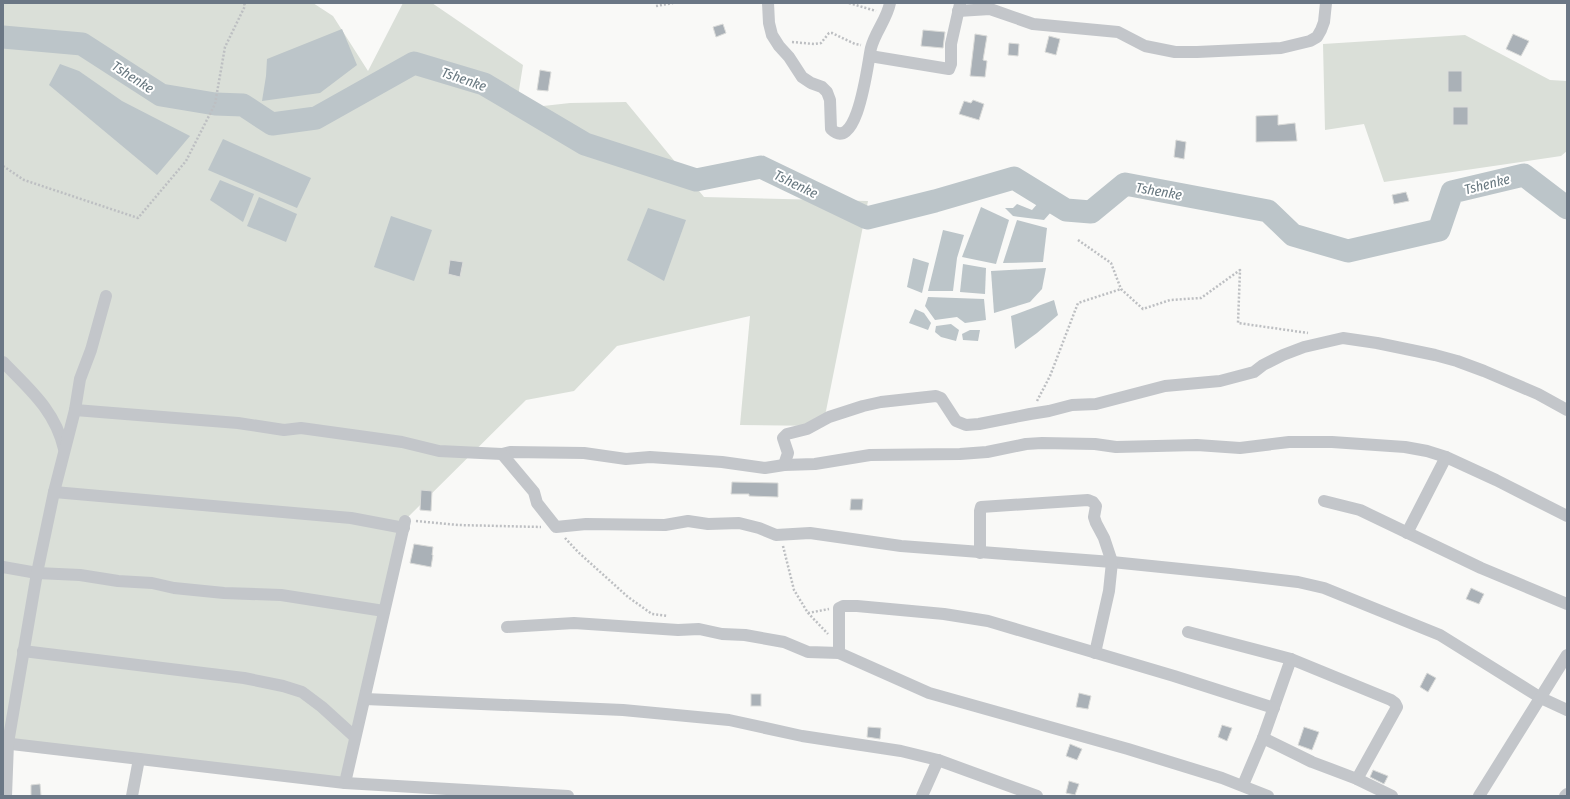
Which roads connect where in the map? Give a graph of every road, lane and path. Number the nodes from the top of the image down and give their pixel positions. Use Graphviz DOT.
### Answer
graph roads {
  1 [pos="244,3"];
  2 [pos="673,3"];
  3 [pos="768,3"];
  4 [pos="849,3"];
  5 [pos="1326,3"];
  6 [pos="656,6"];
  7 [pos="959,7"];
  8 [pos="889,8"];
  9 [pos="779,46"];
  10 [pos="871,51"];
  11 [pos="3,166"];
  12 [pos="1078,240"];
  13 [pos="1121,289"];
  14 [pos="106,296"];
  15 [pos="1313,334"];
  16 [pos="3,362"];
  17 [pos="75,410"];
  18 [pos="1567,410"];
  19 [pos="1030,414"];
  20 [pos="64,452"];
  21 [pos="502,454"];
  22 [pos="1446,457"];
  23 [pos="784,465"];
  24 [pos="54,492"];
  25 [pos="1324,501"];
  26 [pos="1567,516"];
  27 [pos="404,524"];
  28 [pos="556,527"];
  29 [pos="1407,533"];
  30 [pos="782,535"];
  31 [pos="980,553"];
  32 [pos="1112,562"];
  33 [pos="3,567"];
  34 [pos="37,573"];
  35 [pos="1567,604"];
  36 [pos="839,608"];
  37 [pos="384,611"];
  38 [pos="808,613"];
  39 [pos="673,617"];
  40 [pos="507,627"];
  41 [pos="1188,632"];
  42 [pos="23,651"];
  43 [pos="839,653"];
  44 [pos="1096,653"];
  45 [pos="1567,655"];
  46 [pos="1291,659"];
  47 [pos="1541,698"];
  48 [pos="365,699"];
  49 [pos="1274,708"];
  50 [pos="1567,710"];
  51 [pos="355,737"];
  52 [pos="1263,738"];
  53 [pos="5,743"];
  54 [pos="139,759"];
  55 [pos="938,760"];
  56 [pos="1357,779"];
  57 [pos="346,783"];
  58 [pos="1243,786"];
  59 [pos="1390,795"];
  60 [pos="6,796"];
  61 [pos="132,796"];
  62 [pos="568,796"];
  63 [pos="922,796"];
  64 [pos="1037,796"];
  65 [pos="1268,796"];
  66 [pos="1479,796"];
  1 -- 11 [label="path"];
  2 -- 6 [label="path"];
  3 -- 9 [label="street"];
  4 -- 8 [label="path"];
  5 -- 7 [label="street"];
  7 -- 10 [label="street"];
  8 -- 10 [label="street"];
  9 -- 10 [label="path"];
  9 -- 10 [label="street"];
  12 -- 13 [label="path"];
  13 -- 15 [label="path"];
  13 -- 19 [label="path"];
  14 -- 17 [label="street"];
  16 -- 20 [label="street"];
  17 -- 20 [label="street"];
  17 -- 21 [label="street"];
  18 -- 19 [label="street"];
  19 -- 23 [label="street"];
  20 -- 24 [label="street"];
  21 -- 23 [label="street"];
  21 -- 28 [label="street"];
  22 -- 23 [label="street"];
  22 -- 26 [label="street"];
  22 -- 29 [label="street"];
  24 -- 27 [label="street"];
  24 -- 34 [label="street"];
  25 -- 29 [label="street"];
  27 -- 28 [label="path"];
  27 -- 37 [label="street"];
  28 -- 30 [label="street"];
  28 -- 39 [label="path"];
  29 -- 35 [label="street"];
  30 -- 31 [label="street"];
  30 -- 38 [label="path"];
  31 -- 32 [label="street"];
  31 -- 32 [label="street"];
  32 -- 44 [label="street"];
  32 -- 47 [label="street"];
  33 -- 34 [label="street"];
  34 -- 37 [label="street"];
  34 -- 42 [label="street"];
  36 -- 38 [label="path"];
  36 -- 43 [label="street"];
  36 -- 44 [label="street"];
  37 -- 48 [label="street"];
  38 -- 43 [label="path"];
  40 -- 43 [label="street"];
  41 -- 46 [label="street"];
  42 -- 51 [label="street"];
  42 -- 53 [label="street"];
  43 -- 58 [label="street"];
  44 -- 49 [label="street"];
  45 -- 47 [label="street"];
  46 -- 49 [label="street"];
  46 -- 56 [label="street"];
  47 -- 50 [label="street"];
  47 -- 66 [label="street"];
  48 -- 51 [label="street"];
  48 -- 55 [label="street"];
  49 -- 52 [label="street"];
  51 -- 57 [label="street"];
  52 -- 56 [label="street"];
  52 -- 58 [label="street"];
  53 -- 54 [label="street"];
  53 -- 60 [label="street"];
  54 -- 57 [label="street"];
  54 -- 61 [label="street"];
  55 -- 63 [label="street"];
  55 -- 64 [label="street"];
  56 -- 59 [label="street"];
  57 -- 62 [label="street"];
  58 -- 65 [label="street"];
}
